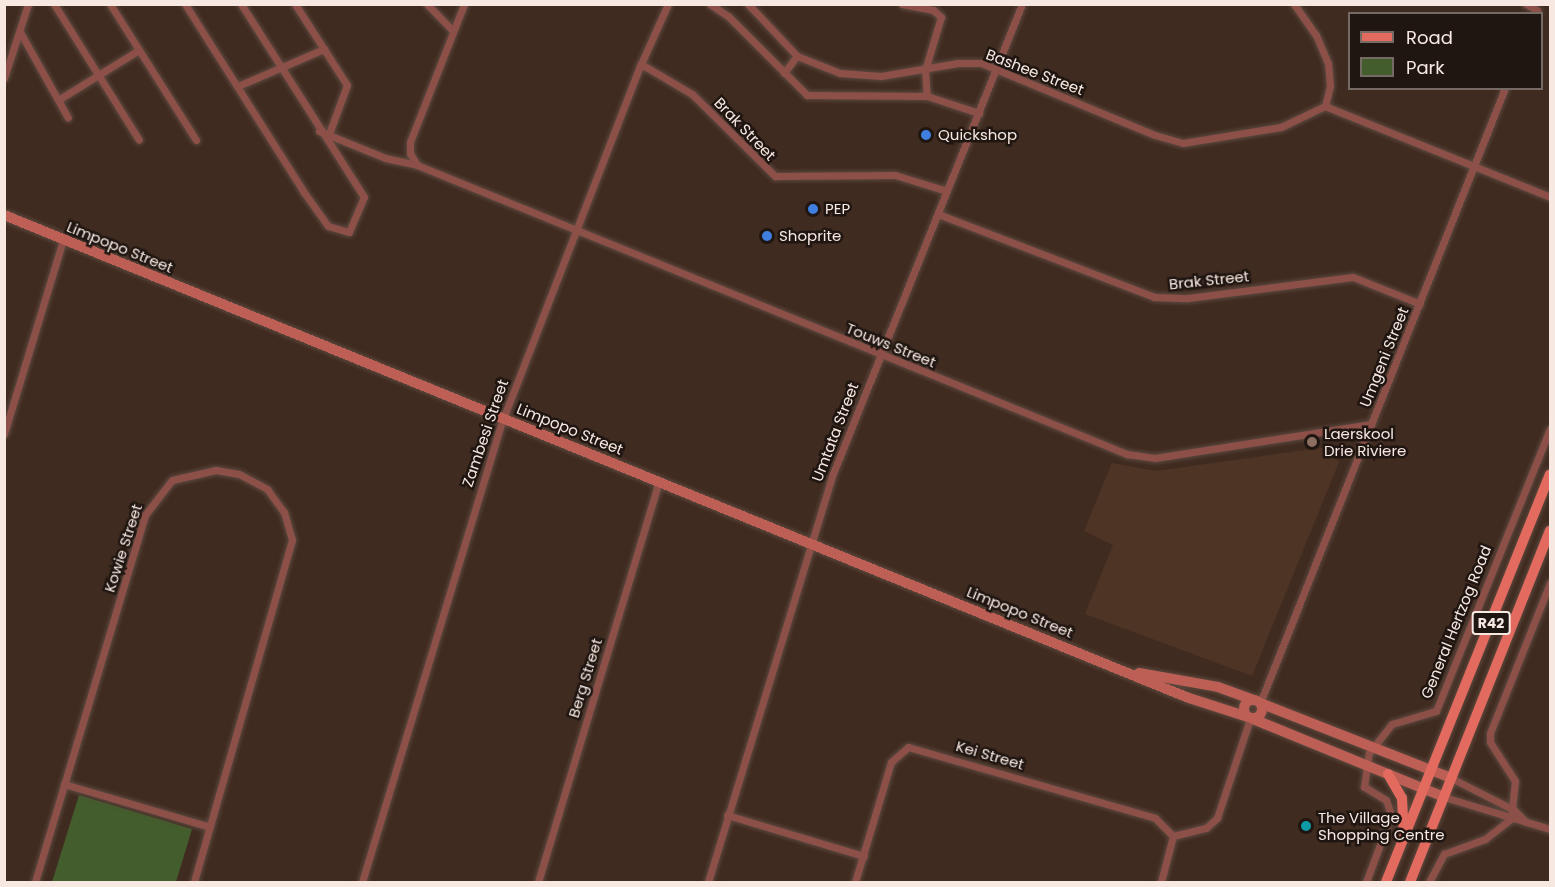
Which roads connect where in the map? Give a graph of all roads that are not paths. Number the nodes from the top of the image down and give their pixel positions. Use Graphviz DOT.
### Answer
graph roads {
  1 [pos="28,4"];
  2 [pos="54,4"];
  3 [pos="110,4"];
  4 [pos="185,4"];
  5 [pos="241,4"];
  6 [pos="295,4"];
  7 [pos="427,4"];
  8 [pos="464,4"];
  9 [pos="668,4"];
  10 [pos="710,4"];
  11 [pos="748,4"];
  12 [pos="903,4"];
  13 [pos="1022,4"];
  14 [pos="1294,4"];
  15 [pos="1526,4"];
  16 [pos="916,6"];
  17 [pos="1537,9"];
  18 [pos="453,31"];
  19 [pos="20,32"];
  20 [pos="324,49"];
  21 [pos="139,50"];
  22 [pos="797,56"];
  23 [pos="641,64"];
  24 [pos="283,68"];
  25 [pos="998,69"];
  26 [pos="925,70"];
  27 [pos="783,73"];
  28 [pos="99,75"];
  29 [pos="4,78"];
  30 [pos="237,86"];
  31 [pos="1504,90"];
  32 [pos="927,96"];
  33 [pos="58,100"];
  34 [pos="1325,106"];
  35 [pos="979,113"];
  36 [pos="68,118"];
  37 [pos="319,131"];
  38 [pos="329,134"];
  39 [pos="139,140"];
  40 [pos="196,140"];
  41 [pos="417,165"];
  42 [pos="1474,166"];
  43 [pos="947,192"];
  44 [pos="1551,197"];
  45 [pos="938,214"];
  46 [pos="4,215"];
  47 [pos="576,232"];
  48 [pos="63,240"];
  49 [pos="1420,304"];
  50 [pos="880,356"];
  51 [pos="503,418"];
  52 [pos="1371,423"];
  53 [pos="1551,429"];
  54 [pos="4,434"];
  55 [pos="1551,475"];
  56 [pos="659,481"];
  57 [pos="1551,531"];
  58 [pos="809,542"];
  59 [pos="1551,583"];
  60 [pos="1124,671"];
  61 [pos="1257,701"];
  62 [pos="1251,718"];
  63 [pos="1372,746"];
  64 [pos="1365,765"];
  65 [pos="1432,770"];
  66 [pos="1388,774"];
  67 [pos="1451,778"];
  68 [pos="64,784"];
  69 [pos="1425,789"];
  70 [pos="1444,797"];
  71 [pos="1514,810"];
  72 [pos="727,815"];
  73 [pos="1511,819"];
  74 [pos="1526,822"];
  75 [pos="210,827"];
  76 [pos="1551,829"];
  77 [pos="1173,836"];
  78 [pos="1404,838"];
  79 [pos="864,856"];
  80 [pos="35,882"];
  81 [pos="194,882"];
  82 [pos="362,882"];
  83 [pos="538,882"];
  84 [pos="708,882"];
  85 [pos="855,882"];
  86 [pos="1161,882"];
  87 [pos="1366,882"];
  88 [pos="1386,882"];
  89 [pos="1410,882"];
  90 [pos="1430,882"];
  1 -- 19 [label="street"];
  2 -- 28 [label="street"];
  3 -- 21 [label="street"];
  4 -- 30 [label="street"];
  5 -- 24 [label="street"];
  6 -- 20 [label="street"];
  7 -- 18 [label="street"];
  8 -- 18 [label="street"];
  9 -- 23 [label="street, Zambesi Street"];
  10 -- 27 [label="street"];
  11 -- 22 [label="street, Bashee Street"];
  12 -- 16 [label="street"];
  13 -- 25 [label="street, Umtata Street"];
  14 -- 34 [label="street"];
  15 -- 17 [label="street"];
  16 -- 26 [label="street"];
  18 -- 41 [label="street"];
  19 -- 29 [label="street"];
  19 -- 33 [label="street"];
  20 -- 24 [label="street"];
  20 -- 38 [label="street"];
  21 -- 28 [label="street"];
  21 -- 40 [label="street"];
  22 -- 26 [label="street, Bashee Street"];
  22 -- 27 [label="street"];
  23 -- 43 [label="street, Brak Street"];
  23 -- 47 [label="street, Zambesi Street"];
  24 -- 30 [label="street"];
  24 -- 37 [label="street"];
  25 -- 26 [label="street, Bashee Street"];
  25 -- 34 [label="street, Bashee Street"];
  25 -- 35 [label="street, Umtata Street"];
  26 -- 32 [label="street"];
  27 -- 32 [label="street"];
  28 -- 33 [label="street"];
  28 -- 39 [label="street"];
  30 -- 37 [label="street"];
  31 -- 42 [label="street, Umgeni Street"];
  32 -- 35 [label="street"];
  33 -- 36 [label="street"];
  34 -- 42 [label="street"];
  35 -- 43 [label="street, Umtata Street"];
  37 -- 38 [label="street, Touws Street"];
  38 -- 41 [label="street, Touws Street"];
  41 -- 47 [label="street, Touws Street"];
  42 -- 44 [label="street"];
  42 -- 49 [label="street, Umgeni Street"];
  43 -- 45 [label="street, Umtata Street"];
  45 -- 49 [label="street, Brak Street"];
  45 -- 50 [label="street, Umtata Street"];
  46 -- 48 [label="street, Limpopo Street"];
  47 -- 50 [label="street, Touws Street"];
  47 -- 51 [label="street, Zambesi Street"];
  48 -- 51 [label="street, Limpopo Street"];
  48 -- 54 [label="street"];
  49 -- 52 [label="street, Umgeni Street"];
  50 -- 52 [label="street, Touws Street"];
  50 -- 58 [label="street, Umtata Street"];
  51 -- 56 [label="street, Limpopo Street"];
  51 -- 82 [label="street, Zambesi Street"];
  52 -- 61 [label="street, Umgeni Street"];
  53 -- 63 [label="street, General Hertzog Road"];
  55 -- 65 [label="main road, R42"];
  56 -- 58 [label="street, Limpopo Street"];
  56 -- 83 [label="street, Berg Street"];
  57 -- 67 [label="main road, R42"];
  58 -- 60 [label="street, Limpopo Street"];
  58 -- 72 [label="street, Umtata Street"];
  59 -- 71 [label="street"];
  60 -- 61 [label="street, Limpopo Street"];
  60 -- 62 [label="street, Limpopo Street"];
  61 -- 62 [label="street"];
  61 -- 63 [label="street, Limpopo Street"];
  62 -- 64 [label="street, Limpopo Street"];
  62 -- 77 [label="street"];
  63 -- 64 [label="street, General Hertzog Road"];
  63 -- 65 [label="street, Limpopo Street"];
  64 -- 66 [label="street, Limpopo Street"];
  64 -- 87 [label="street"];
  65 -- 67 [label="street, Limpopo Street"];
  65 -- 69 [label="main road, R42"];
  66 -- 69 [label="street, Limpopo Street"];
  66 -- 78 [label="main road"];
  67 -- 70 [label="main road, R42"];
  67 -- 71 [label="street"];
  68 -- 75 [label="street"];
  68 -- 75 [label="street, Kowie Street"];
  68 -- 80 [label="street, Kowie Street"];
  69 -- 70 [label="street, Limpopo Street"];
  69 -- 78 [label="main road, R42"];
  70 -- 73 [label="street"];
  70 -- 89 [label="main road, R42"];
  71 -- 73 [label="street"];
  71 -- 74 [label="street"];
  72 -- 79 [label="street"];
  72 -- 84 [label="street, Umtata Street"];
  73 -- 74 [label="street"];
  73 -- 90 [label="street"];
  74 -- 76 [label="street"];
  75 -- 81 [label="street, Kowie Street"];
  77 -- 79 [label="street, Kei Street"];
  77 -- 86 [label="street"];
  78 -- 88 [label="main road, R42"];
  79 -- 85 [label="street, Kei Street"];
}
